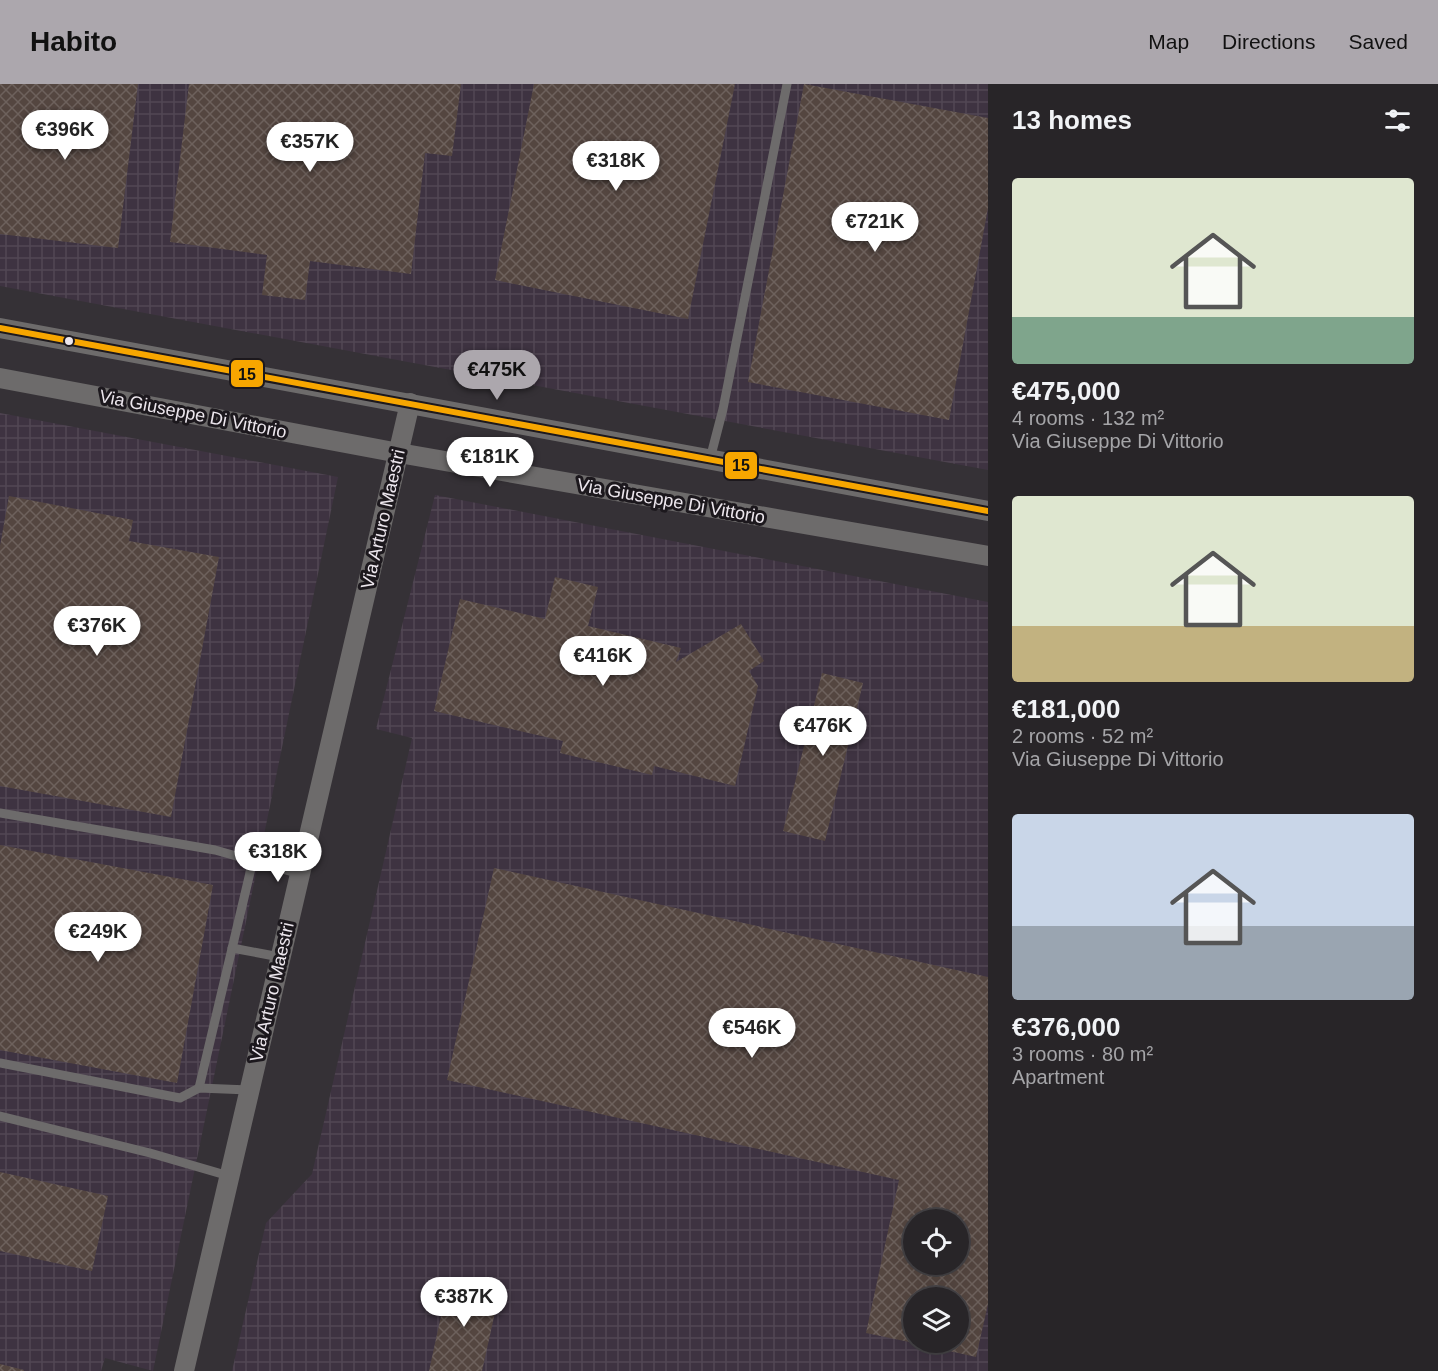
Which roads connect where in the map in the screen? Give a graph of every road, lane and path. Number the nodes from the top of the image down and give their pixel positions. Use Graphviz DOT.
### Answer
graph roads {
  1 [pos="787,84"];
  2 [pos="0,327"];
  3 [pos="0,378"];
  4 [pos="410,403"];
  5 [pos="399,453"];
  6 [pos="711,459"];
  7 [pos="988,511"];
  8 [pos="988,556"];
  9 [pos="0,813"];
  10 [pos="253,860"];
  11 [pos="300,874"];
  12 [pos="232,948"];
  13 [pos="280,957"];
  14 [pos="0,1063"];
  15 [pos="199,1088"];
  16 [pos="249,1090"];
  17 [pos="0,1116"];
  18 [pos="229,1176"];
  19 [pos="184,1371"];
  1 -- 6 [label="lane"];
  2 -- 4 [label="street"];
  3 -- 5 [label="street, Via Giuseppe Di Vittorio"];
  4 -- 5 [label="street, Via Arturo Maestri"];
  4 -- 6 [label="street"];
  5 -- 8 [label="street, Via Giuseppe Di Vittorio"];
  5 -- 11 [label="street, Via Arturo Maestri"];
  6 -- 7 [label="street"];
  9 -- 10 [label="lane"];
  10 -- 11 [label="lane"];
  10 -- 12 [label="lane"];
  11 -- 13 [label="street, Via Arturo Maestri"];
  12 -- 13 [label="lane"];
  12 -- 15 [label="lane"];
  13 -- 16 [label="street, Via Arturo Maestri"];
  14 -- 15 [label="lane"];
  15 -- 16 [label="lane"];
  16 -- 18 [label="street, Via Arturo Maestri"];
  17 -- 18 [label="lane"];
  18 -- 19 [label="street, Via Arturo Maestri"];
}
